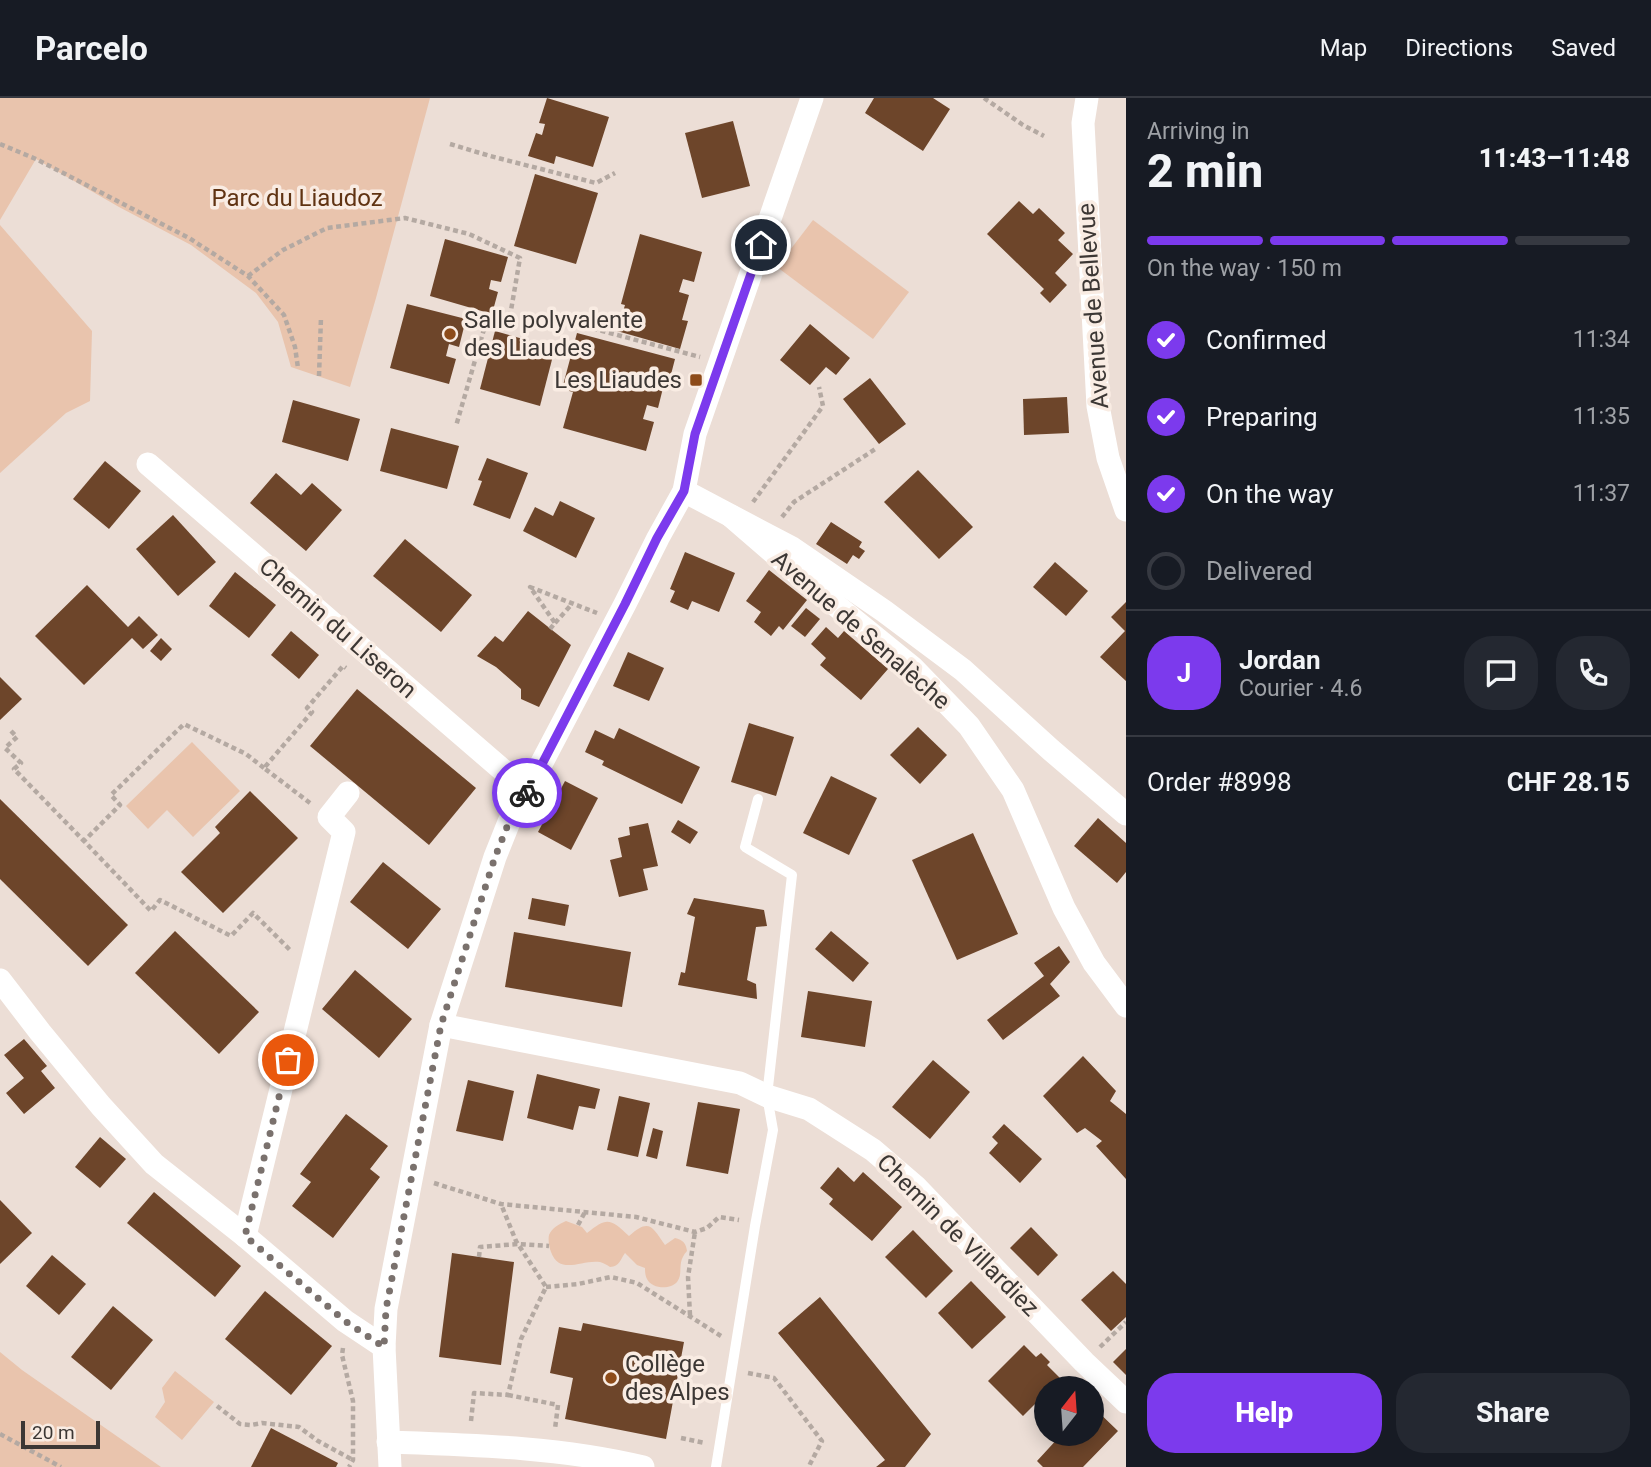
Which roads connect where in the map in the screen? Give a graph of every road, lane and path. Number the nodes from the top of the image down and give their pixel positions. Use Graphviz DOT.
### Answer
graph roads {
  1 [pos="812,98"];
  2 [pos="984,98"];
  3 [pos="1087,98"];
  4 [pos="1044,136"];
  5 [pos="0,144"];
  6 [pos="450,144"];
  7 [pos="615,173"];
  8 [pos="248,276"];
  9 [pos="321,317"];
  10 [pos="576,324"];
  11 [pos="704,358"];
  12 [pos="298,368"];
  13 [pos="318,376"];
  14 [pos="819,387"];
  15 [pos="456,426"];
  16 [pos="877,448"];
  17 [pos="148,464"];
  18 [pos="684,491"];
  19 [pos="753,502"];
  20 [pos="1126,510"];
  21 [pos="730,516"];
  22 [pos="780,520"];
  23 [pos="572,604"];
  24 [pos="604,615"];
  25 [pos="555,623"];
  26 [pos="550,629"];
  27 [pos="353,673"];
  28 [pos="11,731"];
  29 [pos="264,768"];
  30 [pos="527,792"];
  31 [pos="348,793"];
  32 [pos="758,799"];
  33 [pos="1126,814"];
  34 [pos="329,817"];
  35 [pos="84,841"];
  36 [pos="313,960"];
  37 [pos="0,980"];
  38 [pos="1126,1006"];
  39 [pos="441,1025"];
  40 [pos="767,1096"];
  41 [pos="413,1176"];
  42 [pos="501,1204"];
  43 [pos="585,1212"];
  44 [pos="741,1220"];
  45 [pos="578,1225"];
  46 [pos="695,1232"];
  47 [pos="245,1236"];
  48 [pos="518,1244"];
  49 [pos="549,1246"];
  50 [pos="479,1257"];
  51 [pos="546,1287"];
  52 [pos="690,1316"];
  53 [pos="345,1321"];
  54 [pos="1126,1322"];
  55 [pos="721,1336"];
  56 [pos="384,1347"];
  57 [pos="1084,1362"];
  58 [pos="744,1372"];
  59 [pos="508,1395"];
  60 [pos="1126,1402"];
  61 [pos="217,1406"];
  62 [pos="0,1434"];
  63 [pos="681,1438"];
  64 [pos="388,1442"];
  65 [pos="705,1443"];
  66 [pos="469,1444"];
  67 [pos="552,1451"];
  68 [pos="353,1461"];
  69 [pos="61,1467"];
  70 [pos="349,1467"];
  71 [pos="390,1467"];
  72 [pos="643,1467"];
  73 [pos="716,1467"];
  74 [pos="809,1467"];
  1 -- 18 [label="street"];
  2 -- 4 [label="path"];
  3 -- 20 [label="street, Avenue de Bellevue"];
  5 -- 8 [label="path"];
  6 -- 7 [label="path"];
  8 -- 12 [label="path"];
  8 -- 15 [label="path"];
  9 -- 13 [label="path"];
  10 -- 11 [label="path"];
  14 -- 19 [label="path"];
  16 -- 22 [label="path"];
  17 -- 30 [label="street, Chemin du Liseron"];
  18 -- 21 [label="street"];
  18 -- 30 [label="street"];
  21 -- 33 [label="street"];
  21 -- 38 [label="street, Avenue de Senalèche"];
  23 -- 24 [label="path"];
  23 -- 25 [label="path"];
  23 -- 25 [label="path"];
  25 -- 26 [label="path"];
  27 -- 29 [label="path"];
  28 -- 35 [label="path"];
  29 -- 34 [label="path"];
  29 -- 35 [label="path"];
  30 -- 39 [label="street"];
  31 -- 34 [label="street"];
  32 -- 40 [label="lane"];
  34 -- 36 [label="street"];
  35 -- 36 [label="path"];
  36 -- 47 [label="street"];
  37 -- 47 [label="street"];
  39 -- 40 [label="street, Chemin de Villardiez"];
  39 -- 41 [label="street"];
  40 -- 57 [label="street, Chemin de Villardiez"];
  40 -- 73 [label="lane"];
  41 -- 42 [label="path"];
  41 -- 56 [label="street"];
  42 -- 43 [label="path"];
  42 -- 48 [label="path"];
  43 -- 45 [label="path"];
  43 -- 46 [label="path"];
  44 -- 46 [label="path"];
  46 -- 52 [label="path"];
  47 -- 53 [label="street"];
  48 -- 49 [label="path"];
  48 -- 50 [label="path"];
  48 -- 51 [label="path"];
  51 -- 52 [label="path"];
  51 -- 59 [label="path"];
  52 -- 55 [label="path"];
  53 -- 56 [label="street"];
  53 -- 68 [label="path"];
  54 -- 57 [label="path"];
  56 -- 64 [label="street"];
  57 -- 60 [label="street, Chemin de Villardiez"];
  58 -- 74 [label="path"];
  59 -- 66 [label="path"];
  59 -- 67 [label="path"];
  61 -- 68 [label="path"];
  62 -- 69 [label="path"];
  63 -- 65 [label="path"];
  64 -- 66 [label="street"];
  64 -- 71 [label="street"];
  66 -- 67 [label="street"];
  67 -- 72 [label="street"];
  68 -- 70 [label="path"];
}
